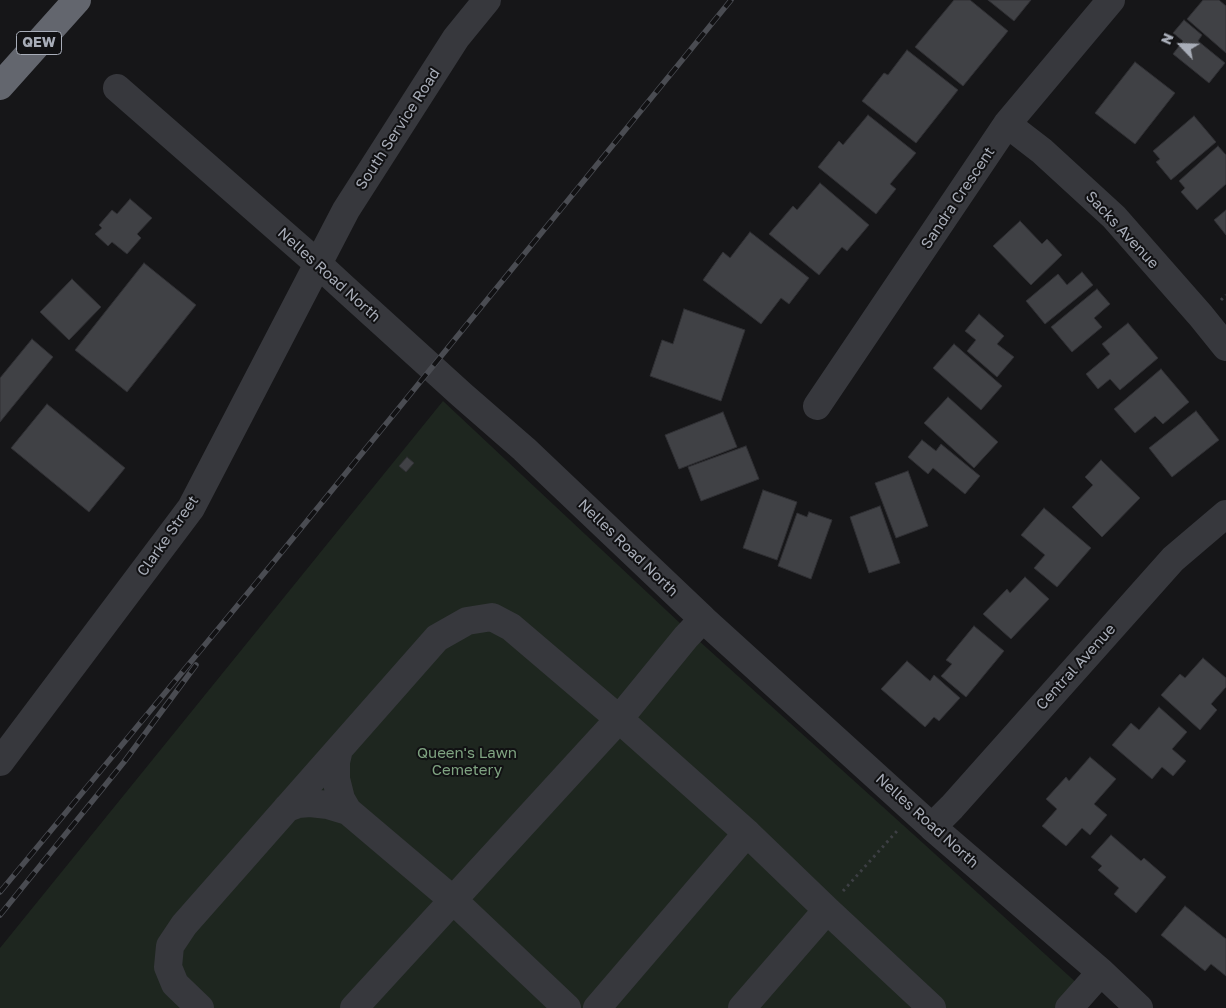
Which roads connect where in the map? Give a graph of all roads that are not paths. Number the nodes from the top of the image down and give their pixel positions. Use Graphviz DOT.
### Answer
graph roads {
  1 [pos="77,0"];
  2 [pos="487,0"];
  3 [pos="1111,0"];
  4 [pos="0,86"];
  5 [pos="118,88"];
  6 [pos="1007,124"];
  7 [pos="318,263"];
  8 [pos="1226,347"];
  9 [pos="818,406"];
  10 [pos="1226,514"];
  11 [pos="703,619"];
  12 [pos="619,719"];
  13 [pos="339,749"];
  14 [pos="0,762"];
  15 [pos="287,808"];
  16 [pos="348,811"];
  17 [pos="932,827"];
  18 [pos="747,833"];
  19 [pos="452,900"];
  20 [pos="827,910"];
  21 [pos="1101,972"];
  22 [pos="200,1008"];
  23 [pos="354,1008"];
  24 [pos="567,1008"];
  25 [pos="596,1008"];
  26 [pos="742,1008"];
  27 [pos="932,1008"];
  28 [pos="1069,1008"];
  29 [pos="1139,1008"];
  1 -- 4 [label="highway, QEW"];
  2 -- 7 [label="street, South Service Road"];
  3 -- 6 [label="street, Sandra Crescent"];
  5 -- 7 [label="street, Nelles Road North"];
  6 -- 8 [label="street, Sacks Avenue"];
  6 -- 9 [label="street, Sandra Crescent"];
  7 -- 11 [label="street, Nelles Road North"];
  7 -- 14 [label="street, Clarke Street"];
  10 -- 17 [label="street, Central Avenue"];
  11 -- 12 [label="street"];
  11 -- 17 [label="street, Nelles Road North"];
  12 -- 13 [label="street"];
  12 -- 18 [label="street"];
  12 -- 19 [label="street"];
  13 -- 15 [label="street"];
  13 -- 16 [label="street"];
  15 -- 16 [label="street"];
  15 -- 22 [label="street"];
  16 -- 19 [label="street"];
  17 -- 21 [label="street, Nelles Road North"];
  18 -- 20 [label="street"];
  18 -- 25 [label="street"];
  19 -- 23 [label="street"];
  19 -- 24 [label="street"];
  20 -- 26 [label="street"];
  20 -- 27 [label="street"];
  21 -- 28 [label="street"];
  21 -- 29 [label="street, Nelles Road North"];
}
